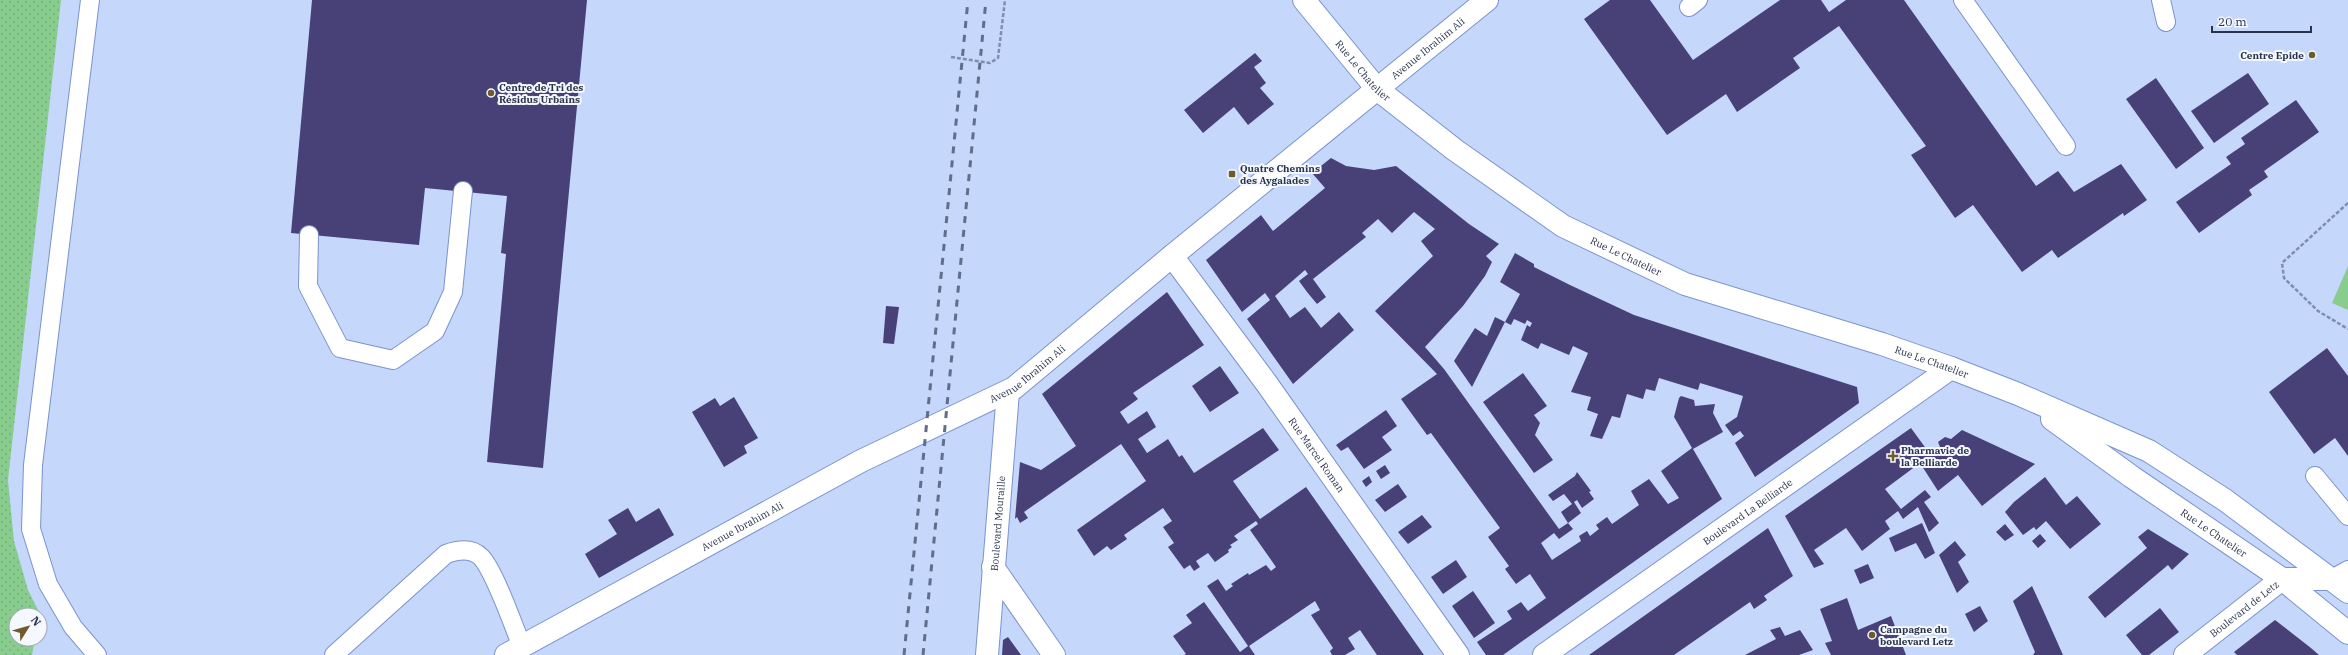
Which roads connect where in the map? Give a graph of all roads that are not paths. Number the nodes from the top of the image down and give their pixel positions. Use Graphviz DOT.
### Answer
graph roads {
  1 [pos="90,0"];
  2 [pos="1304,0"];
  3 [pos="1487,0"];
  4 [pos="1963,0"];
  5 [pos="2161,0"];
  6 [pos="2166,22"];
  7 [pos="1377,90"];
  8 [pos="2066,146"];
  9 [pos="462,192"];
  10 [pos="309,235"];
  11 [pos="1172,256"];
  12 [pos="1951,368"];
  13 [pos="1008,392"];
  14 [pos="2018,394"];
  15 [pos="2315,476"];
  16 [pos="2348,516"];
  17 [pos="993,567"];
  18 [pos="2282,579"];
  19 [pos="2343,580"];
  20 [pos="2348,633"];
  21 [pos="514,651"];
  22 [pos="97,655"];
  23 [pos="334,655"];
  24 [pos="987,655"];
  25 [pos="1054,655"];
  26 [pos="1458,655"];
  27 [pos="1544,655"];
  28 [pos="2185,655"];
  1 -- 22 [label="lane"];
  2 -- 7 [label="street, Rue Le Chatelier"];
  3 -- 7 [label="street, Avenue Ibrahim Ali"];
  4 -- 8 [label="lane"];
  5 -- 6 [label="lane"];
  7 -- 11 [label="street, Avenue Ibrahim Ali"];
  7 -- 12 [label="street, Rue Le Chatelier"];
  9 -- 10 [label="lane"];
  11 -- 13 [label="street, Avenue Ibrahim Ali"];
  11 -- 26 [label="street, Rue Marcel Roman"];
  12 -- 14 [label="street, Rue Le Chatelier"];
  12 -- 27 [label="street, Boulevard La Belliarde"];
  13 -- 17 [label="street, Boulevard Mouraille"];
  13 -- 21 [label="street, Avenue Ibrahim Ali"];
  14 -- 18 [label="street, Rue Le Chatelier"];
  14 -- 19 [label="street, Rue Le Chatelier"];
  15 -- 16 [label="lane"];
  17 -- 24 [label="street, Boulevard Mouraille"];
  17 -- 25 [label="street"];
  18 -- 19 [label="street, Boulevard de Letz"];
  18 -- 20 [label="street, Rue Le Chatelier"];
  18 -- 28 [label="street, Boulevard de Letz"];
  21 -- 23 [label="lane"];
}
